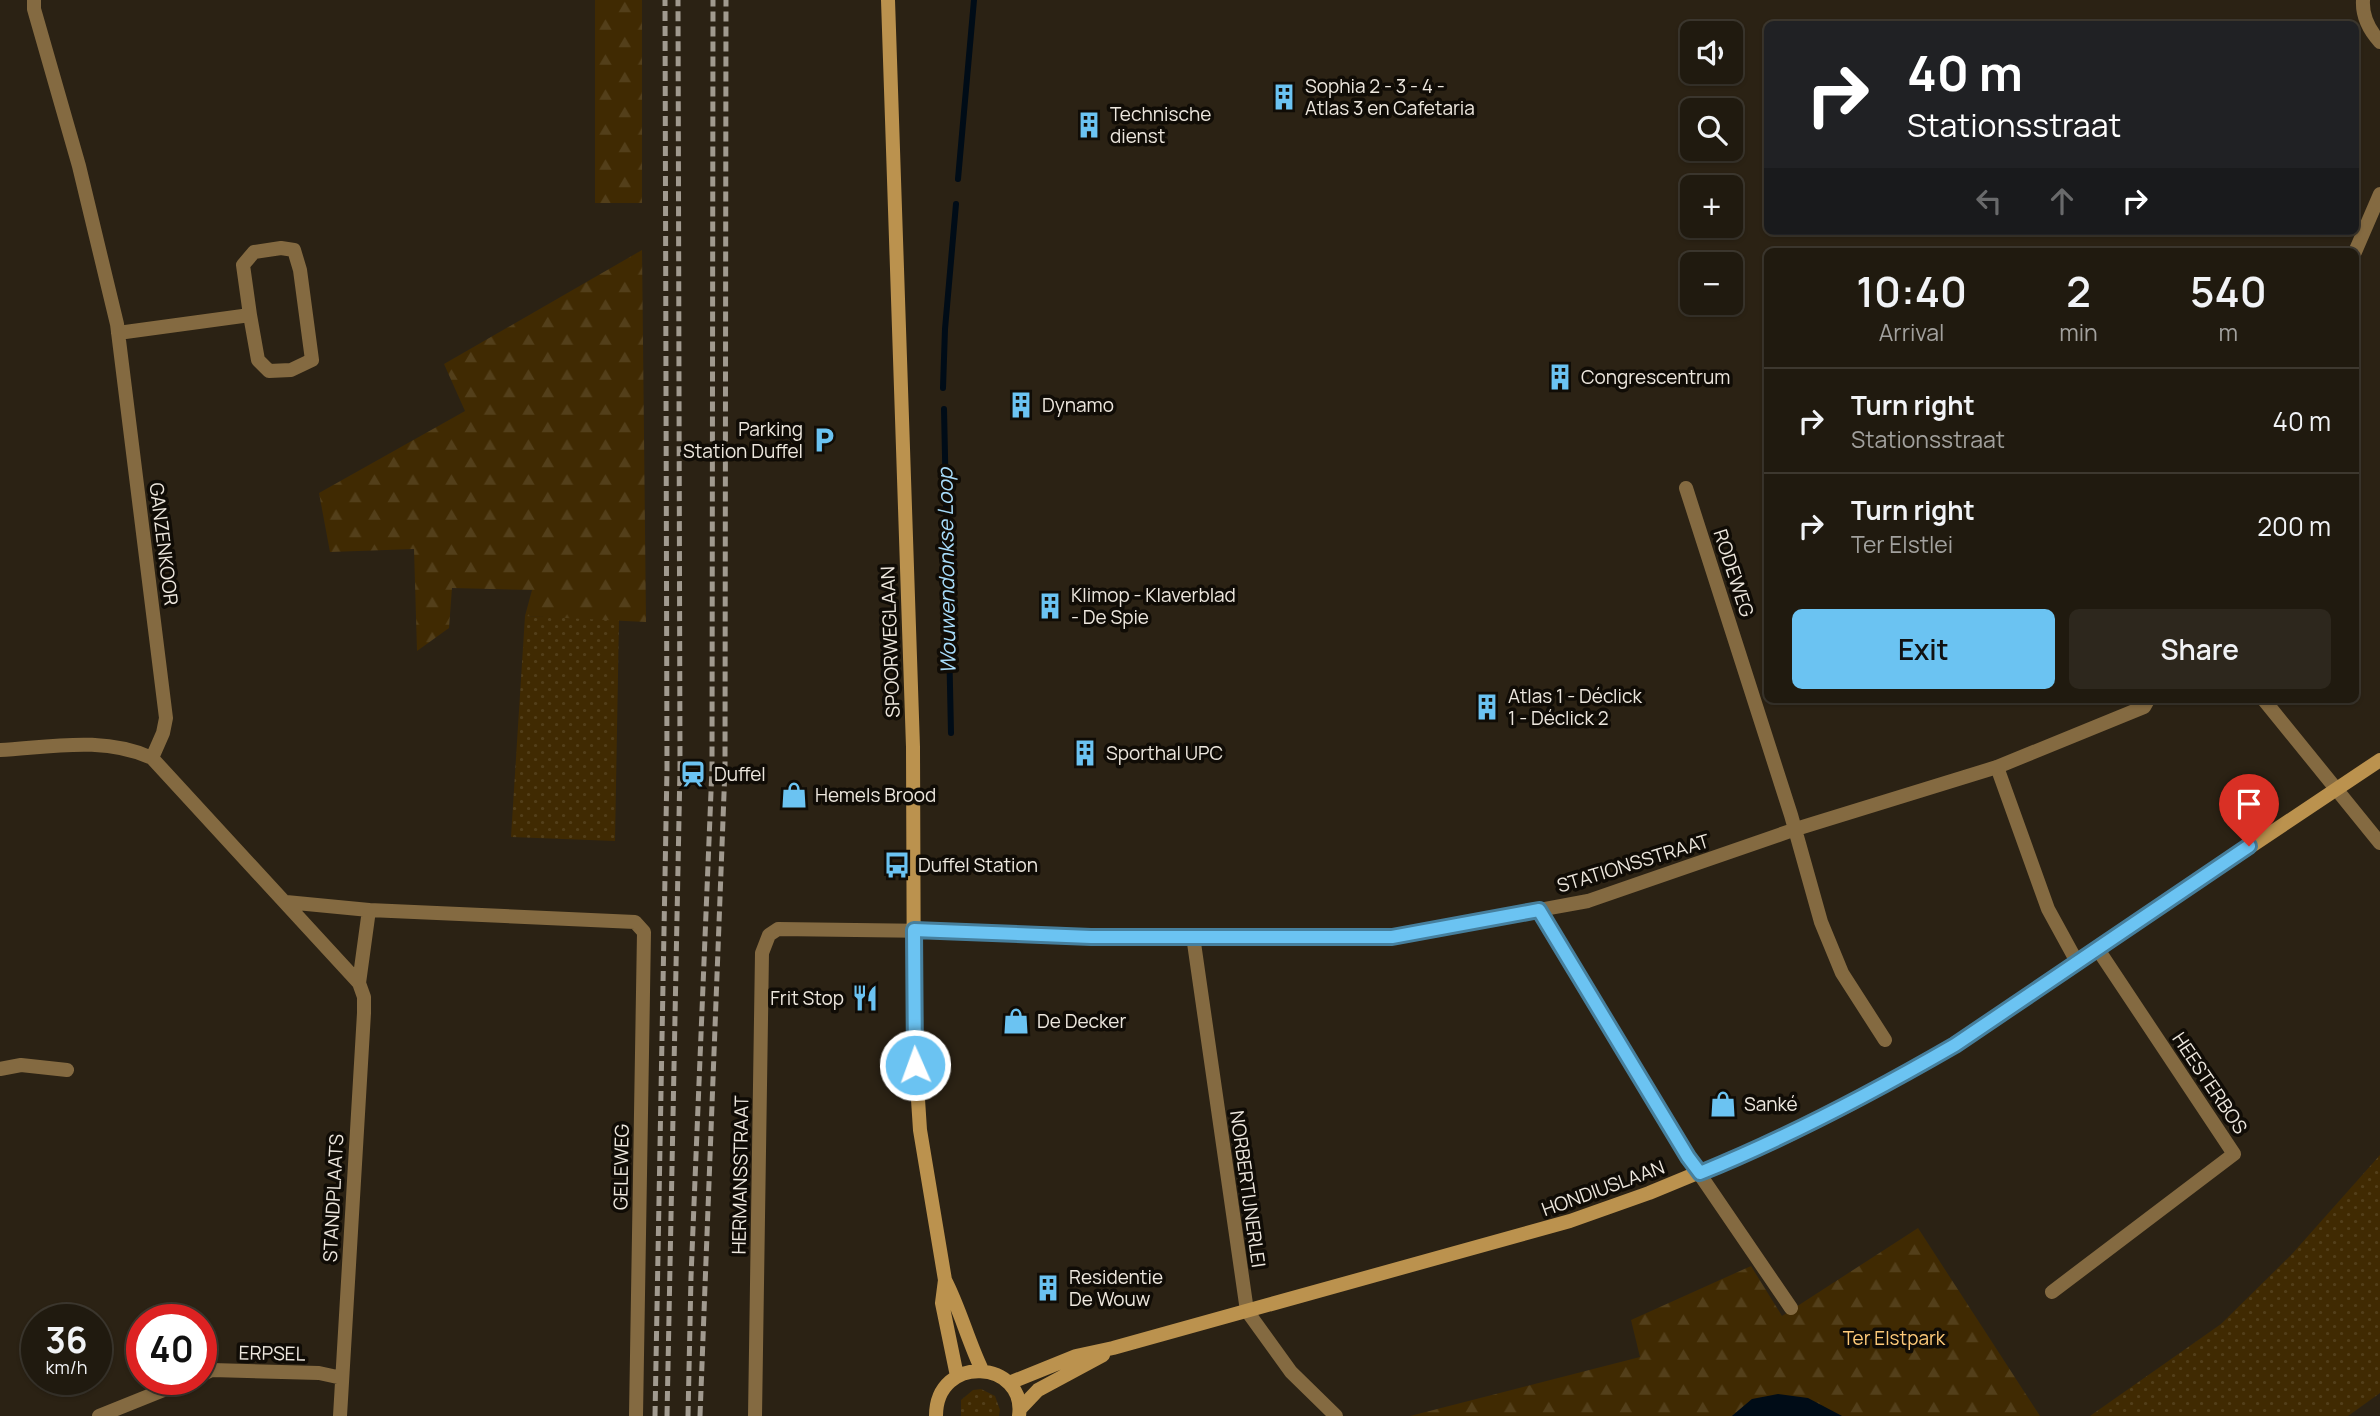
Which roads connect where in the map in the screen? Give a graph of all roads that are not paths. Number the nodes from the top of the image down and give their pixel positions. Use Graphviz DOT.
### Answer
graph roads {
  1 [pos="34,0"];
  2 [pos="888,0"];
  3 [pos="2363,0"];
  4 [pos="2380,42"];
  5 [pos="2380,194"];
  6 [pos="2356,248"];
  7 [pos="250,315"];
  8 [pos="118,333"];
  9 [pos="1686,488"];
  10 [pos="2146,703"];
  11 [pos="2267,703"];
  12 [pos="0,750"];
  13 [pos="152,758"];
  14 [pos="2380,760"];
  15 [pos="1997,767"];
  16 [pos="2337,787"];
  17 [pos="1796,829"];
  18 [pos="2380,844"];
  19 [pos="286,902"];
  20 [pos="369,909"];
  21 [pos="1539,910"];
  22 [pos="914,930"];
  23 [pos="769,935"];
  24 [pos="1193,936"];
  25 [pos="2097,948"];
  26 [pos="2077,962"];
  27 [pos="359,983"];
  28 [pos="1885,1040"];
  29 [pos="0,1069"];
  30 [pos="67,1070"];
  31 [pos="1700,1173"];
  32 [pos="945,1280"];
  33 [pos="2052,1292"];
  34 [pos="1791,1308"];
  35 [pos="1247,1311"];
  36 [pos="1113,1348"];
  37 [pos="217,1370"];
  38 [pos="982,1370"];
  39 [pos="957,1376"];
  40 [pos="342,1378"];
  41 [pos="1009,1383"];
  42 [pos="151,1395"];
  43 [pos="1020,1412"];
  44 [pos="99,1416"];
  45 [pos="340,1416"];
  46 [pos="636,1416"];
  47 [pos="755,1416"];
  48 [pos="933,1416"];
  49 [pos="1336,1416"];
  1 -- 8 [label="street, GANZENKOOR"];
  2 -- 22 [label="street, SPOORWEGLAAN"];
  3 -- 4 [label="street"];
  5 -- 6 [label="street"];
  7 -- 7 [label="street"];
  7 -- 8 [label="street"];
  8 -- 13 [label="street, GANZENKOOR"];
  9 -- 17 [label="street, RODEWEG"];
  10 -- 15 [label="street, STATIONSSTRAAT"];
  11 -- 16 [label="street"];
  12 -- 13 [label="street"];
  13 -- 19 [label="street"];
  14 -- 16 [label="street, HONDIUSLAAN"];
  15 -- 17 [label="street, STATIONSSTRAAT"];
  15 -- 26 [label="street"];
  16 -- 18 [label="street"];
  16 -- 25 [label="street, HONDIUSLAAN"];
  17 -- 21 [label="street, STATIONSSTRAAT"];
  17 -- 28 [label="street, RODEWEG"];
  19 -- 20 [label="street"];
  19 -- 27 [label="street"];
  20 -- 27 [label="street, STANDPLAATS"];
  20 -- 46 [label="street, GELEWEG"];
  21 -- 24 [label="street, STATIONSSTRAAT"];
  21 -- 31 [label="street"];
  22 -- 23 [label="street, STATIONSSTRAAT"];
  22 -- 24 [label="street, STATIONSSTRAAT"];
  22 -- 32 [label="street, SPOORWEGLAAN"];
  23 -- 47 [label="street, HERMANSSTRAAT"];
  24 -- 35 [label="street, NORBERTIJNERLEI"];
  25 -- 26 [label="street, HONDIUSLAAN"];
  25 -- 33 [label="street, HEESTERBOS"];
  26 -- 31 [label="street, HONDIUSLAAN"];
  27 -- 40 [label="street, STANDPLAATS"];
  29 -- 30 [label="street"];
  31 -- 34 [label="street"];
  31 -- 35 [label="street, HONDIUSLAAN"];
  32 -- 38 [label="street, SPOORWEGLAAN"];
  32 -- 39 [label="street, SPOORWEGLAAN"];
  35 -- 36 [label="street, HONDIUSLAAN"];
  35 -- 49 [label="street, NORBERTIJNERLEI"];
  36 -- 41 [label="street, HONDIUSLAAN"];
  36 -- 43 [label="street, HONDIUSLAAN"];
  37 -- 40 [label="street, ERPSEL"];
  38 -- 39 [label="street"];
  38 -- 41 [label="street"];
  39 -- 48 [label="street"];
  40 -- 45 [label="street, STANDPLAATS"];
  41 -- 43 [label="street, HONDIUSLAAN"];
  42 -- 44 [label="street"];
}
